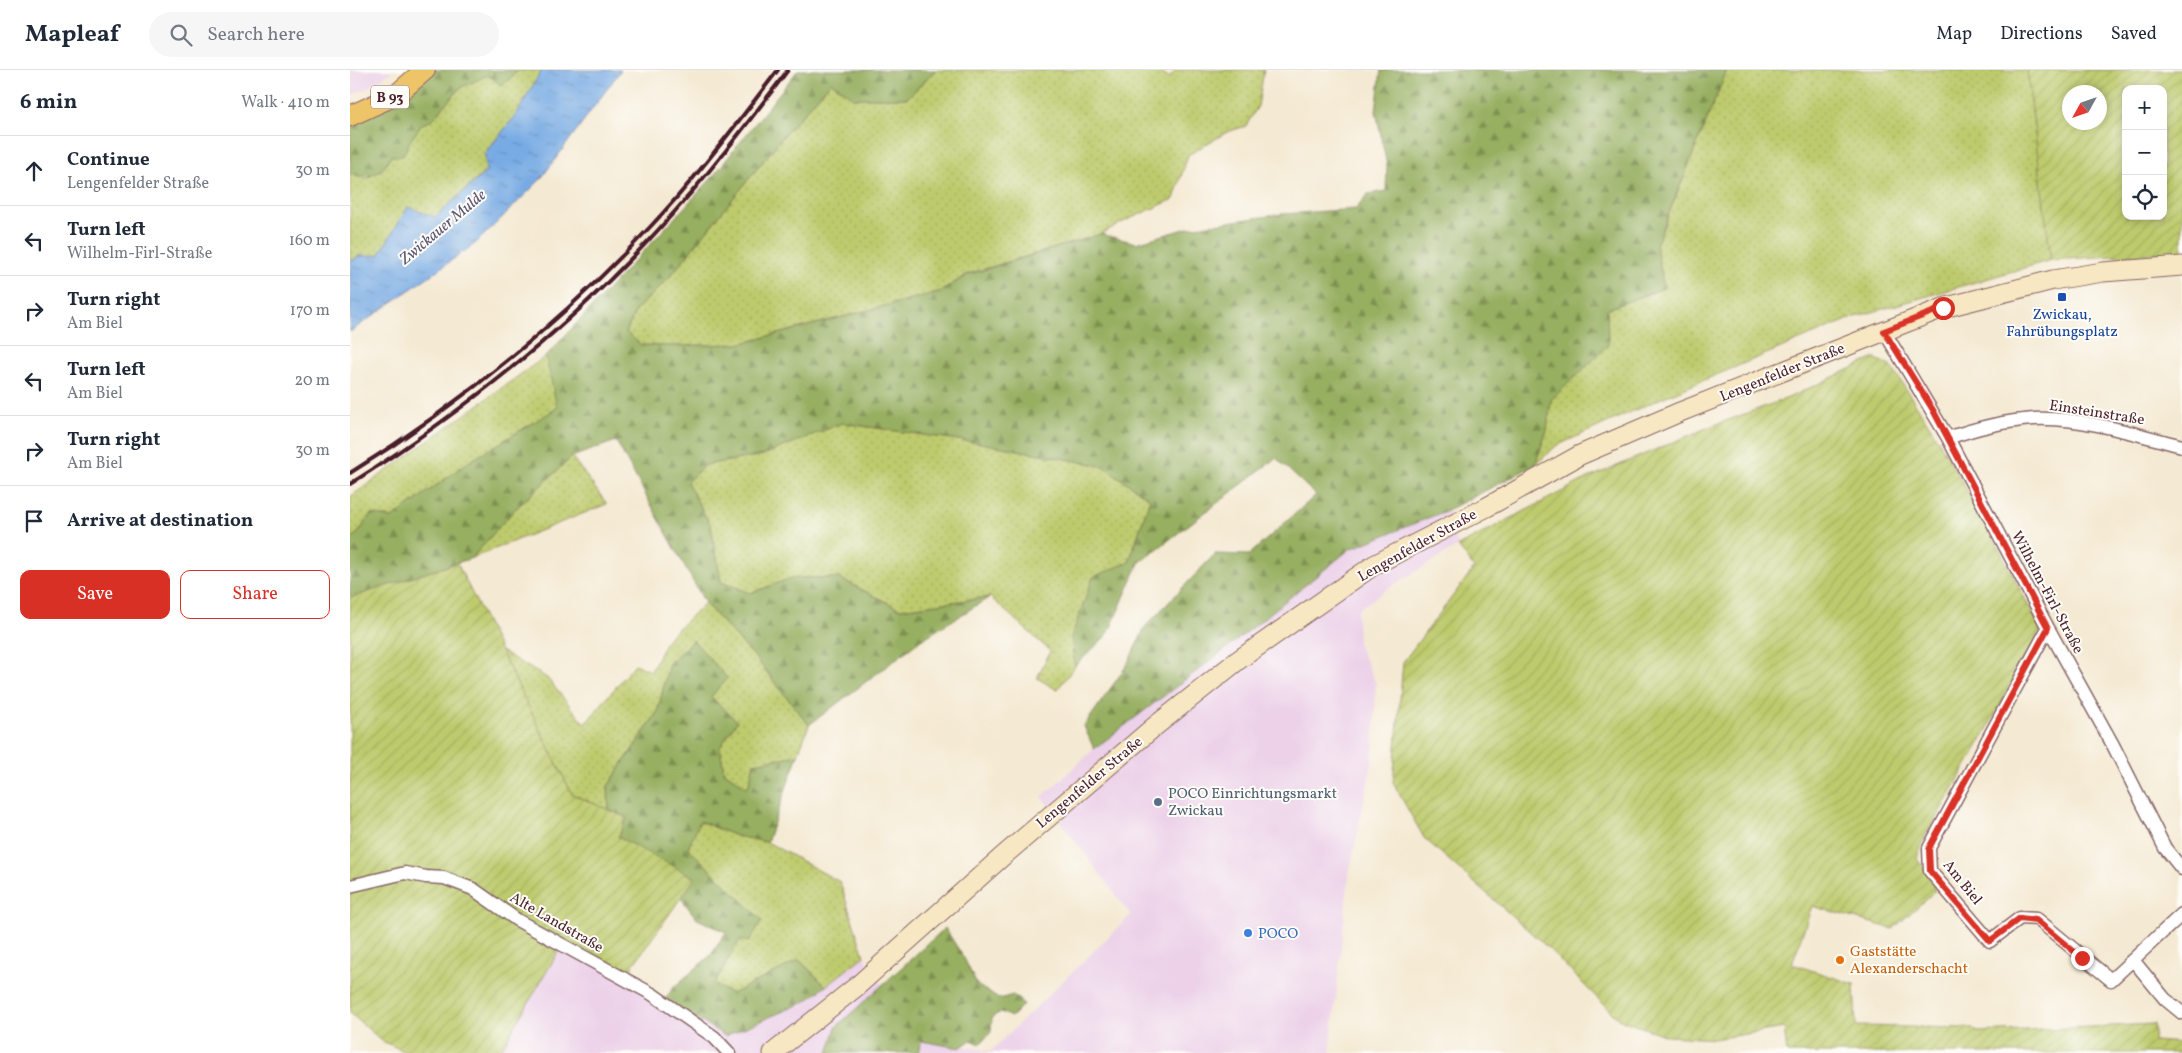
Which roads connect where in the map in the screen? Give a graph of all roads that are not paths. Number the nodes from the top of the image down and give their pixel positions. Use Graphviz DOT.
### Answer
graph roads {
  1 [pos="425,70"];
  2 [pos="350,116"];
  3 [pos="2182,266"];
  4 [pos="1884,331"];
  5 [pos="1948,438"];
  6 [pos="2182,446"];
  7 [pos="2048,628"];
  8 [pos="2182,870"];
  9 [pos="350,886"];
  10 [pos="2182,914"];
  11 [pos="2133,960"];
  12 [pos="2182,1013"];
  13 [pos="729,1053"];
  14 [pos="773,1053"];
  1 -- 2 [label="main road, B 93"];
  3 -- 4 [label="main road, Lengenfelder Straße"];
  4 -- 5 [label="street, Wilhelm-Firl-Straße"];
  4 -- 14 [label="main road, Lengenfelder Straße"];
  5 -- 6 [label="street, Einsteinstraße"];
  5 -- 7 [label="street, Wilhelm-Firl-Straße"];
  7 -- 8 [label="street, Wilhelm-Firl-Straße"];
  7 -- 11 [label="street, Am Biel"];
  9 -- 13 [label="street, Alte Landstraße"];
  10 -- 11 [label="street, Am Biel"];
  11 -- 12 [label="street"];
}
